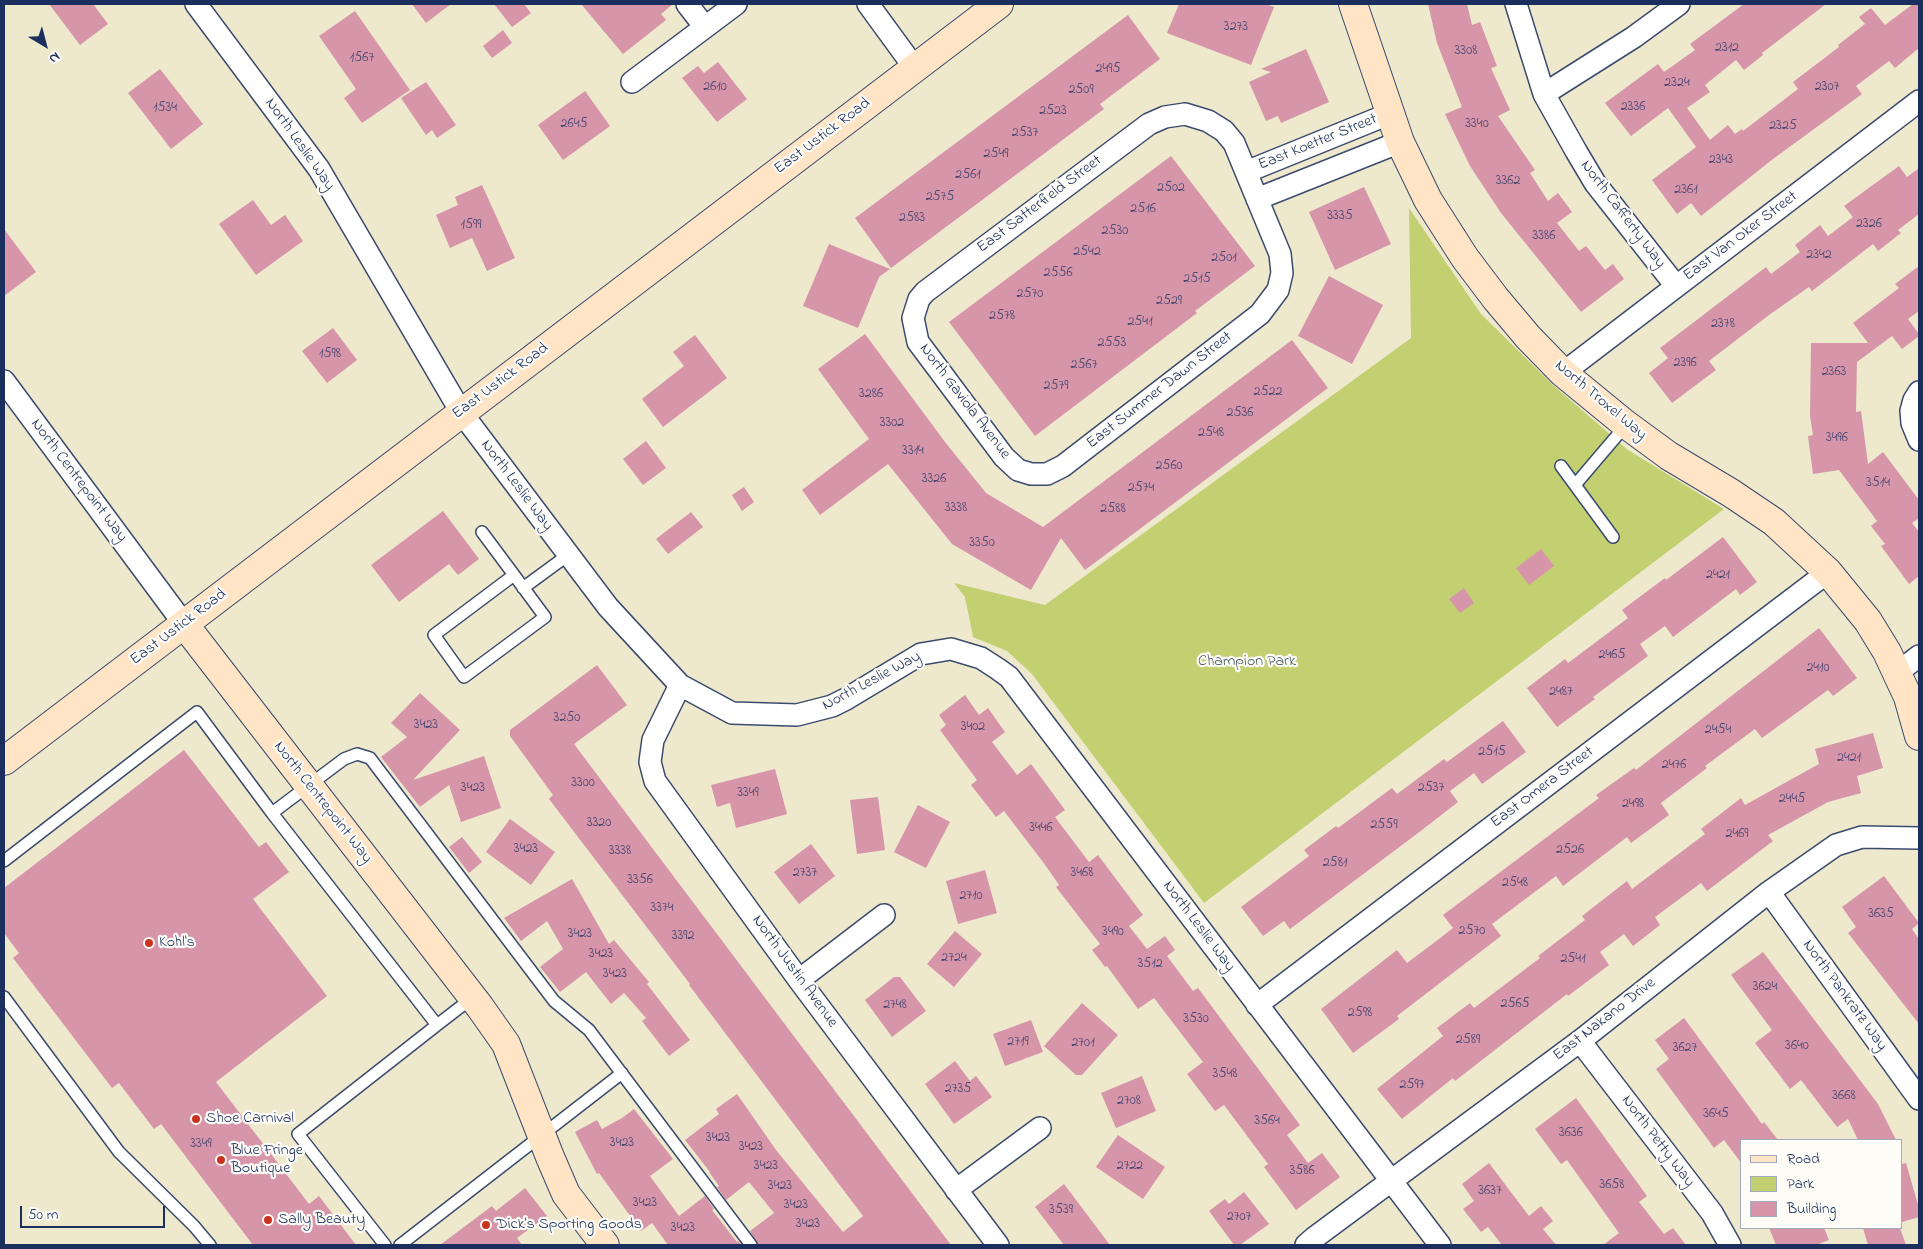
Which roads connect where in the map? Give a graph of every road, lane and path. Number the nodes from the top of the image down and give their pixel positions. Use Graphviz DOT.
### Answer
graph roads {
  1 [pos="196,4"];
  2 [pos="688,4"];
  3 [pos="736,4"];
  4 [pos="868,4"];
  5 [pos="999,4"];
  6 [pos="1353,4"];
  7 [pos="1516,4"];
  8 [pos="1679,4"];
  9 [pos="705,27"];
  10 [pos="914,67"];
  11 [pos="632,82"];
  12 [pos="1544,94"];
  13 [pos="1919,101"];
  14 [pos="1389,114"];
  15 [pos="1400,142"];
  16 [pos="1246,172"];
  17 [pos="1257,199"];
  18 [pos="1676,286"];
  19 [pos="913,318"];
  20 [pos="1563,373"];
  21 [pos="4,381"];
  22 [pos="1919,392"];
  23 [pos="461,412"];
  24 [pos="1626,425"];
  25 [pos="1919,440"];
  26 [pos="1562,466"];
  27 [pos="1031,474"];
  28 [pos="1575,485"];
  29 [pos="482,532"];
  30 [pos="1613,537"];
  31 [pos="568,555"];
  32 [pos="1828,572"];
  33 [pos="514,576"];
  34 [pos="523,588"];
  35 [pos="184,624"];
  36 [pos="1919,656"];
  37 [pos="680,685"];
  38 [pos="1908,686"];
  39 [pos="1919,736"];
  40 [pos="4,761"];
  41 [pos="309,786"];
  42 [pos="272,814"];
  43 [pos="1919,838"];
  44 [pos="4,861"];
  45 [pos="1769,892"];
  46 [pos="884,915"];
  47 [pos="799,980"];
  48 [pos="4,997"];
  49 [pos="472,998"];
  50 [pos="1257,1005"];
  51 [pos="437,1025"];
  52 [pos="1580,1041"];
  53 [pos="622,1073"];
  54 [pos="1919,1099"];
  55 [pos="1040,1128"];
  56 [pos="542,1135"];
  57 [pos="1392,1181"];
  58 [pos="956,1190"];
  59 [pos="210,1245"];
  60 [pos="385,1245"];
  61 [pos="400,1245"];
  62 [pos="605,1245"];
  63 [pos="751,1245"];
  64 [pos="998,1245"];
  65 [pos="1306,1245"];
  66 [pos="1440,1245"];
  67 [pos="1730,1245"];
  1 -- 23 [label="street, North Leslie Way"];
  2 -- 9 [label="street"];
  3 -- 9 [label="street"];
  4 -- 10 [label="street"];
  5 -- 10 [label="street, East Ustick Road"];
  6 -- 14 [label="street, North Troxel Way"];
  7 -- 12 [label="street, North Cafferty Way"];
  8 -- 12 [label="street"];
  9 -- 11 [label="street"];
  10 -- 23 [label="street, East Ustick Road"];
  12 -- 18 [label="street, North Cafferty Way"];
  13 -- 18 [label="street, East Van Oker Street"];
  14 -- 15 [label="street, North Troxel Way"];
  14 -- 16 [label="street, East Koetter Street"];
  15 -- 17 [label="street, East Koetter Street"];
  15 -- 20 [label="street, North Troxel Way"];
  16 -- 17 [label="street"];
  16 -- 19 [label="street, East Satterfield Street"];
  17 -- 27 [label="street, East Summer Dawn Street"];
  18 -- 20 [label="street, East Van Oker Street"];
  19 -- 27 [label="street, North Gaviola Avenue"];
  20 -- 24 [label="street, North Troxel Way"];
  21 -- 35 [label="street, North Centrepoint Way"];
  22 -- 25 [label="street"];
  23 -- 31 [label="street, North Leslie Way"];
  23 -- 35 [label="street, East Ustick Road"];
  24 -- 28 [label="lane"];
  24 -- 32 [label="street, North Troxel Way"];
  26 -- 28 [label="lane"];
  28 -- 30 [label="lane"];
  29 -- 33 [label="lane"];
  31 -- 34 [label="lane"];
  31 -- 37 [label="street, North Leslie Way"];
  32 -- 38 [label="street, North Troxel Way"];
  32 -- 50 [label="street, East Omera Street"];
  33 -- 34 [label="lane"];
  33 -- 34 [label="lane"];
  35 -- 40 [label="street, East Ustick Road"];
  35 -- 41 [label="street, North Centrepoint Way"];
  36 -- 38 [label="street"];
  37 -- 47 [label="street, North Justin Avenue"];
  37 -- 50 [label="street, North Leslie Way"];
  38 -- 39 [label="street, North Troxel Way"];
  41 -- 42 [label="lane"];
  41 -- 49 [label="street, North Centrepoint Way"];
  41 -- 53 [label="lane"];
  42 -- 44 [label="lane"];
  42 -- 51 [label="lane"];
  43 -- 45 [label="street, East Nakano Drive"];
  45 -- 52 [label="street, East Nakano Drive"];
  45 -- 54 [label="street, North Pankratz Way"];
  46 -- 47 [label="street"];
  47 -- 58 [label="street, North Justin Avenue"];
  48 -- 59 [label="lane"];
  49 -- 51 [label="lane"];
  49 -- 56 [label="street, North Centrepoint Way"];
  50 -- 57 [label="street, North Leslie Way"];
  51 -- 60 [label="lane"];
  52 -- 57 [label="street, East Nakano Drive"];
  52 -- 67 [label="street, North Petty Way"];
  53 -- 56 [label="lane"];
  53 -- 63 [label="lane"];
  55 -- 58 [label="street"];
  56 -- 61 [label="lane"];
  56 -- 62 [label="street, North Centrepoint Way"];
  57 -- 65 [label="street, East Nakano Drive"];
  57 -- 66 [label="street, North Leslie Way"];
  58 -- 64 [label="street, North Justin Avenue"];
}
